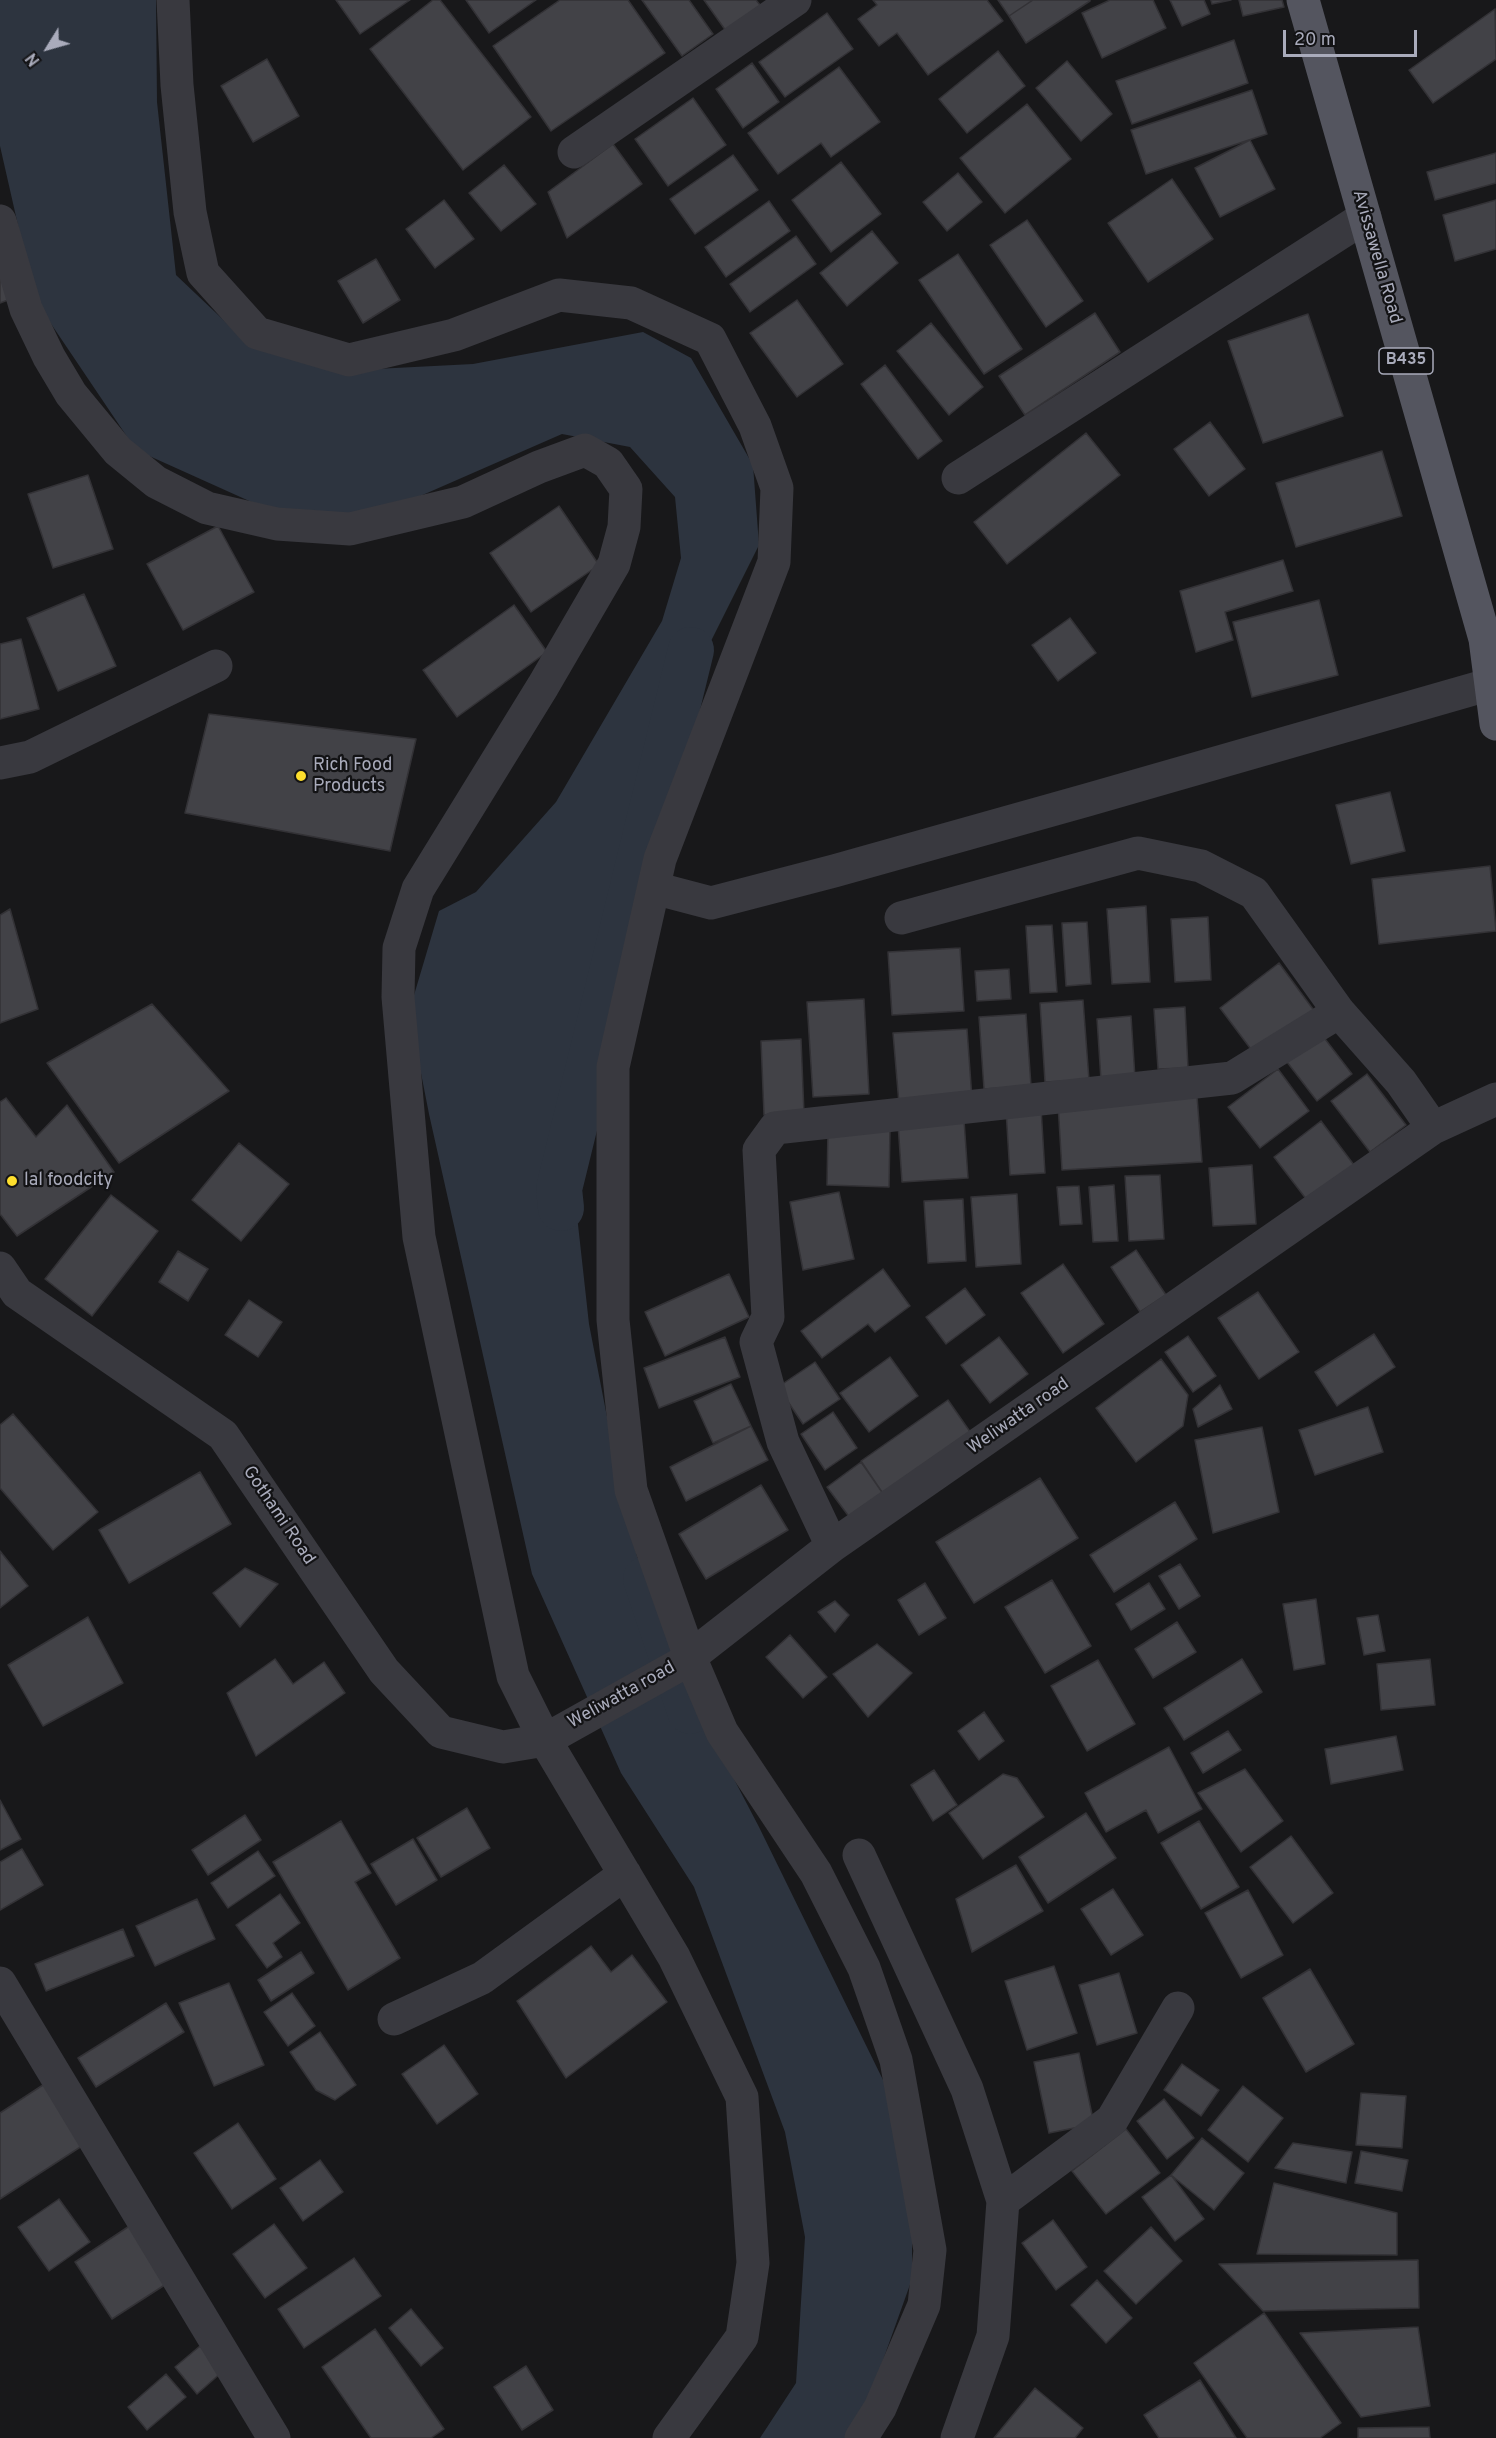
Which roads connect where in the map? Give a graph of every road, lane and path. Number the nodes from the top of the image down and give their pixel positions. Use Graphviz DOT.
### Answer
graph roads {
  1 [pos="173,0"];
  2 [pos="795,0"];
  3 [pos="1303,0"];
  4 [pos="574,152"];
  5 [pos="1365,217"];
  6 [pos="0,221"];
  7 [pos="958,478"];
  8 [pos="216,666"];
  9 [pos="1491,684"];
  10 [pos="1496,724"];
  11 [pos="0,763"];
  12 [pos="654,888"];
  13 [pos="901,918"];
  14 [pos="1339,1012"];
  15 [pos="1496,1100"];
  16 [pos="1433,1128"];
  17 [pos="0,1268"];
  18 [pos="832,1546"];
  19 [pos="685,1661"];
  20 [pos="554,1734"];
  21 [pos="859,1855"];
  22 [pos="625,1875"];
  23 [pos="0,1983"];
  24 [pos="1178,2008"];
  25 [pos="394,2019"];
  26 [pos="1003,2201"];
  27 [pos="274,2438"];
  28 [pos="669,2438"];
  29 [pos="861,2438"];
  30 [pos="957,2438"];
  1 -- 12 [label="street"];
  2 -- 4 [label="street"];
  3 -- 5 [label="main road, Avissawella Road / B435"];
  5 -- 7 [label="street"];
  5 -- 9 [label="main road, Avissawella Road / B435"];
  6 -- 20 [label="street"];
  8 -- 11 [label="street"];
  9 -- 10 [label="main road, Avissawella Road / B435"];
  9 -- 12 [label="street"];
  12 -- 19 [label="street"];
  13 -- 14 [label="street"];
  14 -- 16 [label="street"];
  14 -- 18 [label="street"];
  15 -- 16 [label="street, Weliwatta road"];
  16 -- 18 [label="street, Weliwatta road"];
  17 -- 20 [label="street, Gothami Road"];
  18 -- 19 [label="street, Weliwatta road"];
  19 -- 20 [label="street, Weliwatta road"];
  19 -- 29 [label="street"];
  20 -- 22 [label="street"];
  21 -- 26 [label="street"];
  22 -- 25 [label="street"];
  22 -- 28 [label="street"];
  23 -- 27 [label="street"];
  24 -- 26 [label="street"];
  26 -- 30 [label="street"];
}
